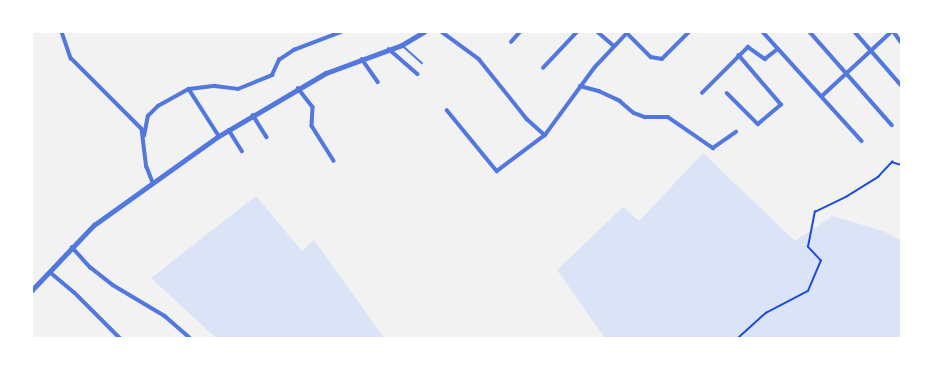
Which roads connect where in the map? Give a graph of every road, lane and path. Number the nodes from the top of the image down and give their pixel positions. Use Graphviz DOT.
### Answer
graph roads {
  1 [pos="62,32"];
  2 [pos="341,32"];
  3 [pos="424,32"];
  4 [pos="442,32"];
  5 [pos="520,32"];
  6 [pos="577,32"];
  7 [pos="598,32"];
  8 [pos="689,32"];
  9 [pos="763,32"];
  10 [pos="810,32"];
  11 [pos="855,32"];
  12 [pos="891,32"];
  13 [pos="894,32"];
  14 [pos="627,33"];
  15 [pos="511,42"];
  16 [pos="901,42"];
  17 [pos="402,45"];
  18 [pos="614,46"];
  19 [pos="778,49"];
  20 [pos="390,50"];
  21 [pos="871,50"];
  22 [pos="739,56"];
  23 [pos="362,59"];
  24 [pos="422,63"];
  25 [pos="543,68"];
  26 [pos="847,73"];
  27 [pos="418,74"];
  28 [pos="378,82"];
  29 [pos="901,85"];
  30 [pos="580,86"];
  31 [pos="298,88"];
  32 [pos="189,89"];
  33 [pos="702,93"];
  34 [pos="727,93"];
  35 [pos="822,96"];
  36 [pos="447,110"];
  37 [pos="253,116"];
  38 [pos="892,125"];
  39 [pos="229,130"];
  40 [pos="736,132"];
  41 [pos="545,135"];
  42 [pos="144,136"];
  43 [pos="219,136"];
  44 [pos="267,137"];
  45 [pos="862,141"];
  46 [pos="242,151"];
  47 [pos="334,161"];
  48 [pos="901,164"];
  49 [pos="153,183"];
  50 [pos="72,247"];
  51 [pos="50,272"];
  52 [pos="32,290"];
  53 [pos="120,338"];
  54 [pos="190,338"];
  55 [pos="738,338"];
  1 -- 42 [label="street"];
  2 -- 32 [label="street"];
  3 -- 17 [label="street"];
  4 -- 41 [label="street"];
  5 -- 15 [label="street"];
  6 -- 25 [label="street"];
  7 -- 18 [label="street"];
  8 -- 14 [label="street"];
  9 -- 19 [label="street"];
  10 -- 26 [label="street"];
  11 -- 21 [label="street"];
  12 -- 21 [label="street"];
  13 -- 16 [label="street"];
  14 -- 18 [label="street"];
  17 -- 20 [label="street"];
  17 -- 24 [label="lane"];
  18 -- 30 [label="street"];
  19 -- 22 [label="street"];
  19 -- 35 [label="street"];
  20 -- 23 [label="street"];
  20 -- 27 [label="street"];
  21 -- 26 [label="street"];
  21 -- 29 [label="street"];
  22 -- 33 [label="street"];
  22 -- 34 [label="street"];
  23 -- 28 [label="street"];
  23 -- 31 [label="street"];
  26 -- 35 [label="street"];
  26 -- 38 [label="street"];
  30 -- 40 [label="street"];
  30 -- 41 [label="street"];
  31 -- 37 [label="street"];
  31 -- 47 [label="street"];
  32 -- 42 [label="street"];
  32 -- 43 [label="street"];
  35 -- 45 [label="street"];
  36 -- 41 [label="street"];
  37 -- 39 [label="street"];
  37 -- 44 [label="street"];
  39 -- 43 [label="street"];
  39 -- 46 [label="street"];
  42 -- 49 [label="street"];
  43 -- 49 [label="street"];
  48 -- 55 [label="path"];
  49 -- 50 [label="street"];
  50 -- 51 [label="street"];
  50 -- 54 [label="street"];
  51 -- 52 [label="street"];
  51 -- 53 [label="street"];
}
